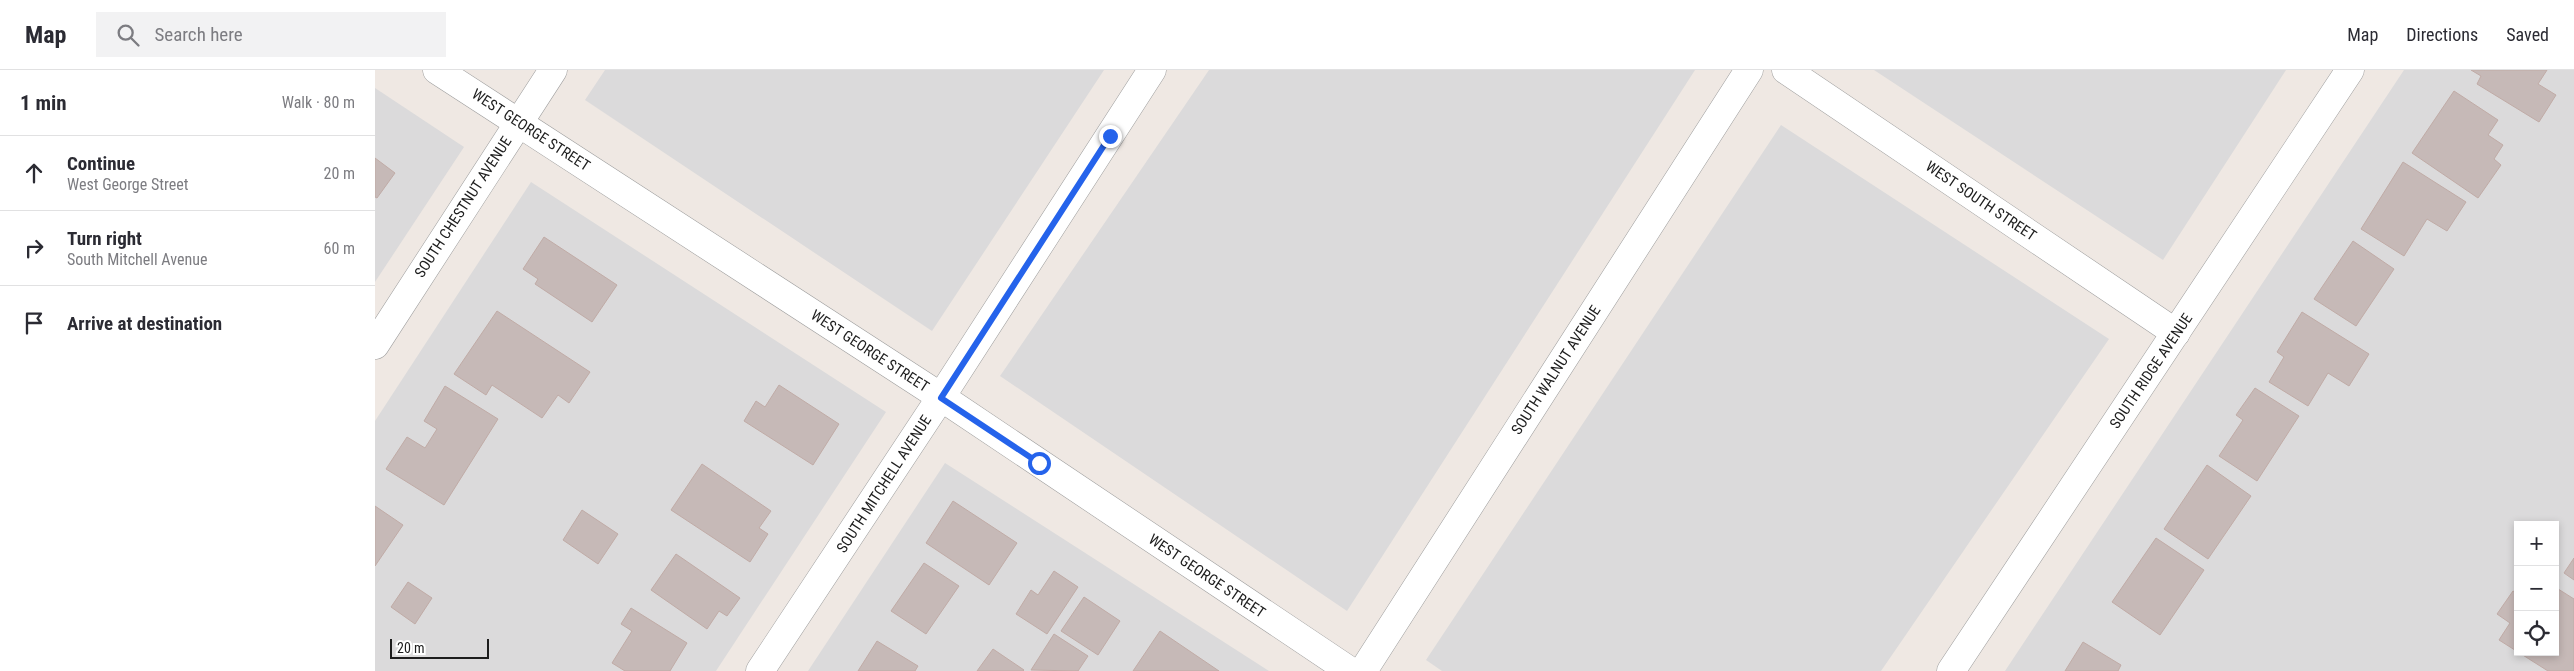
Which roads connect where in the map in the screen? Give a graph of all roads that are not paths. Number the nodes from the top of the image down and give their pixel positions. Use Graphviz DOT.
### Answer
graph roads {
  1 [pos="437,70"];
  2 [pos="553,70"];
  3 [pos="1152,70"];
  4 [pos="1749,70"];
  5 [pos="1786,70"];
  6 [pos="2350,70"];
  7 [pos="518,122"];
  8 [pos="2176,333"];
  9 [pos="375,345"];
  10 [pos="941,398"];
  11 [pos="760,671"];
  12 [pos="1350,671"];
  13 [pos="1363,671"];
  14 [pos="1951,671"];
  1 -- 7 [label="street, WEST GEORGE STREET"];
  2 -- 7 [label="street, SOUTH CHESTNUT AVENUE"];
  3 -- 10 [label="street, SOUTH MITCHELL AVENUE"];
  4 -- 13 [label="street, SOUTH WALNUT AVENUE"];
  5 -- 8 [label="street, WEST SOUTH STREET"];
  6 -- 8 [label="street, SOUTH RIDGE AVENUE"];
  7 -- 9 [label="street, SOUTH CHESTNUT AVENUE"];
  7 -- 10 [label="street, WEST GEORGE STREET"];
  8 -- 14 [label="street, SOUTH RIDGE AVENUE"];
  10 -- 11 [label="street, SOUTH MITCHELL AVENUE"];
  10 -- 12 [label="street, WEST GEORGE STREET"];
}
